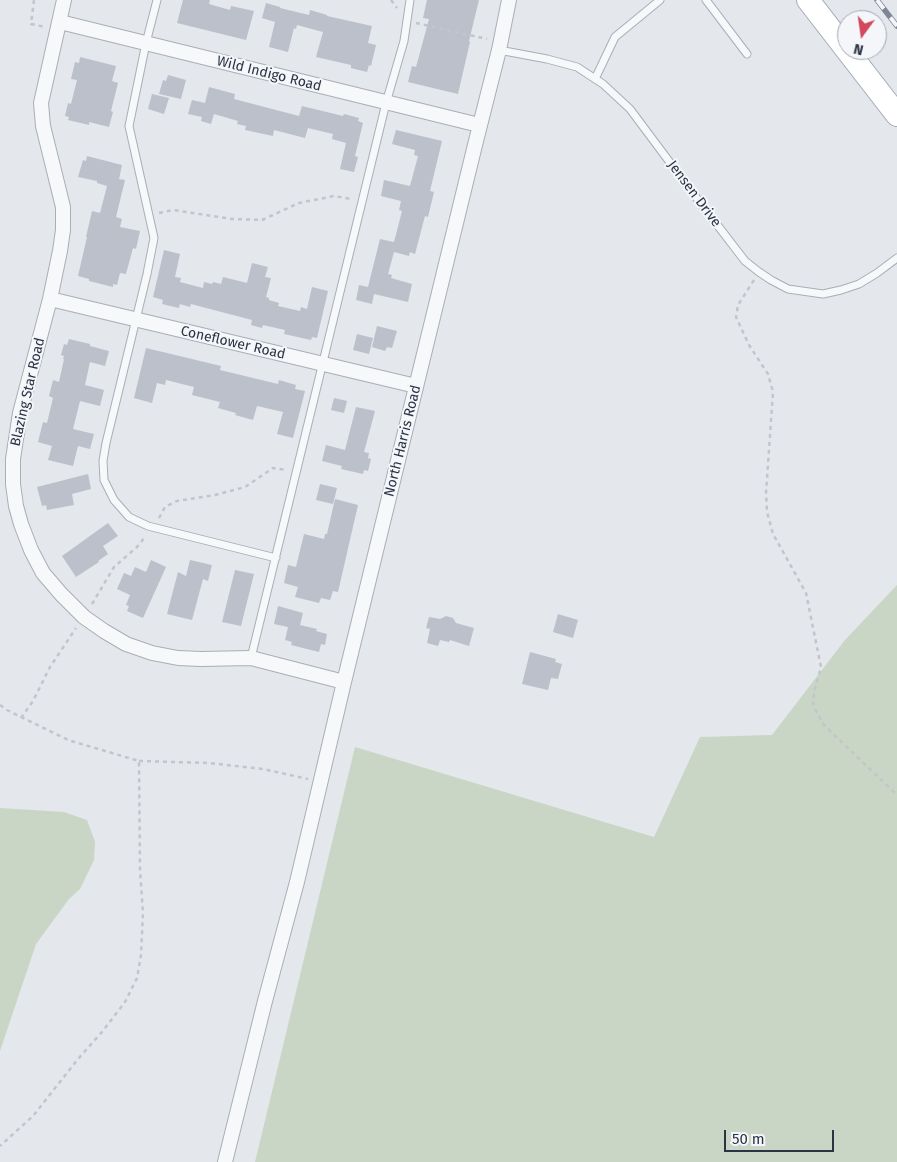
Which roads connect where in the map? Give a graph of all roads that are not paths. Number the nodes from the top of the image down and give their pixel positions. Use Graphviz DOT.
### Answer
graph roads {
  1 [pos="64,0"];
  2 [pos="157,0"];
  3 [pos="410,0"];
  4 [pos="509,0"];
  5 [pos="660,0"];
  6 [pos="706,0"];
  7 [pos="808,0"];
  8 [pos="58,26"];
  9 [pos="146,43"];
  10 [pos="500,46"];
  11 [pos="747,54"];
  12 [pos="596,79"];
  13 [pos="386,103"];
  14 [pos="897,115"];
  15 [pos="479,125"];
  16 [pos="897,258"];
  17 [pos="50,299"];
  18 [pos="135,320"];
  19 [pos="323,364"];
  20 [pos="416,386"];
  21 [pos="276,558"];
  22 [pos="251,658"];
  23 [pos="344,682"];
  24 [pos="225,1162"];
  1 -- 8 [label="street, Blazing Star Road"];
  2 -- 9 [label="lane"];
  3 -- 13 [label="lane"];
  4 -- 10 [label="street, North Harris Road"];
  5 -- 12 [label="lane"];
  6 -- 11 [label="lane"];
  7 -- 14 [label="main road"];
  8 -- 9 [label="street, Wild Indigo Road"];
  8 -- 17 [label="street, Blazing Star Road"];
  9 -- 13 [label="street, Wild Indigo Road"];
  9 -- 18 [label="lane"];
  10 -- 12 [label="lane, Jensen Drive"];
  10 -- 15 [label="street, North Harris Road"];
  12 -- 16 [label="lane, Jensen Drive"];
  13 -- 15 [label="street, Wild Indigo Road"];
  13 -- 19 [label="lane"];
  15 -- 20 [label="street, North Harris Road"];
  17 -- 18 [label="street, Coneflower Road"];
  17 -- 22 [label="street, Blazing Star Road"];
  18 -- 19 [label="street, Coneflower Road"];
  18 -- 21 [label="lane"];
  19 -- 20 [label="street, Coneflower Road"];
  19 -- 21 [label="lane"];
  20 -- 23 [label="street, North Harris Road"];
  21 -- 22 [label="lane"];
  22 -- 23 [label="street, Blazing Star Road"];
  23 -- 24 [label="street, North Harris Road"];
}
